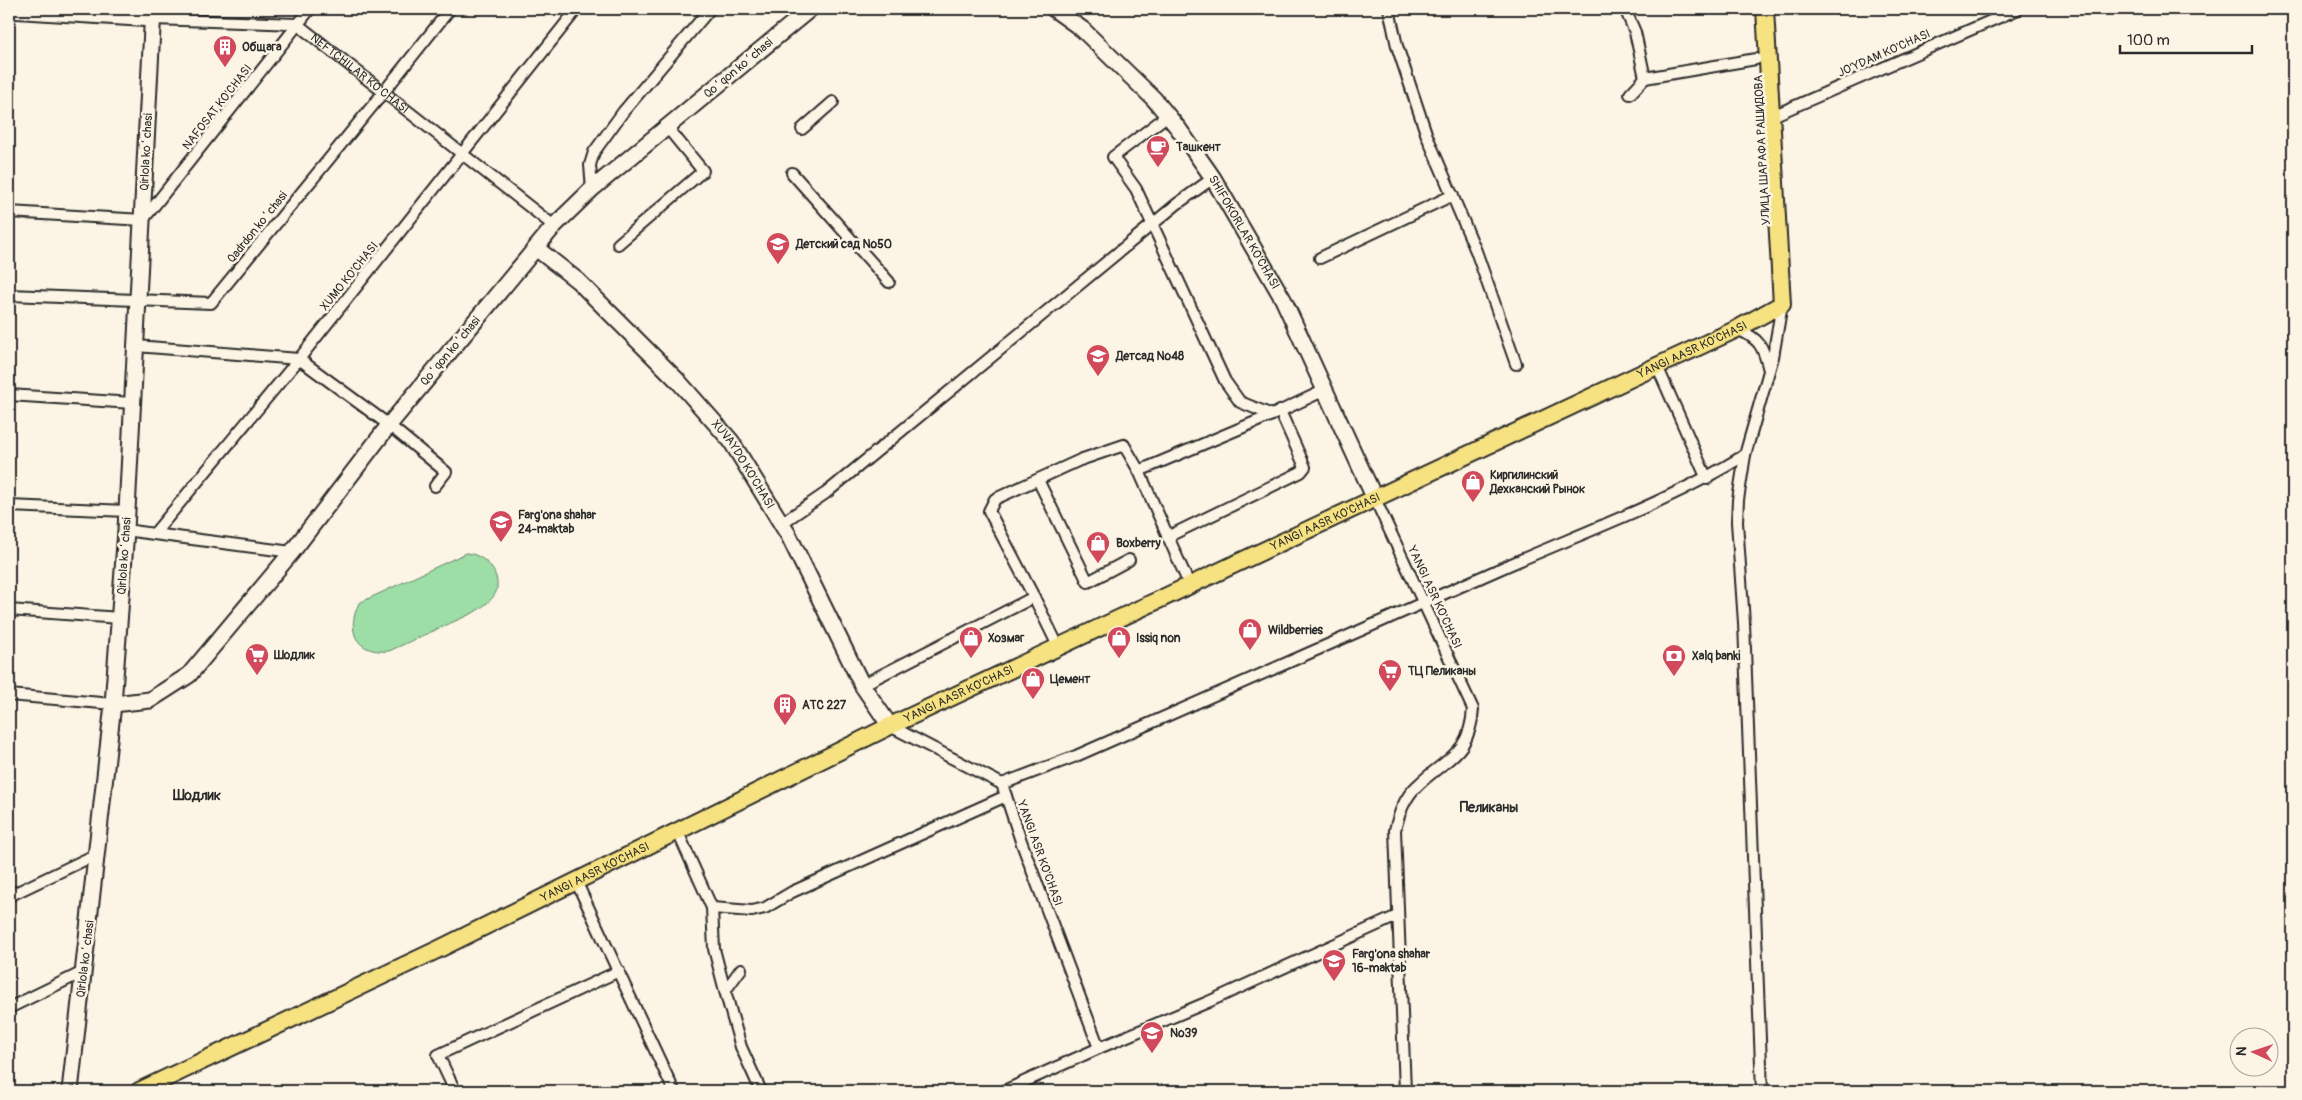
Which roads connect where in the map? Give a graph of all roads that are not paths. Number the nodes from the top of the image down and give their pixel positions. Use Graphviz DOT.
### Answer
graph roads {
  1 [pos="310,9"];
  2 [pos="450,9"];
  3 [pos="577,9"];
  4 [pos="710,9"];
  5 [pos="810,9"];
  6 [pos="1054,9"];
  7 [pos="1389,9"];
  8 [pos="1625,9"];
  9 [pos="1754,9"];
  10 [pos="1765,9"];
  11 [pos="2018,9"];
  12 [pos="9,10"];
  13 [pos="153,14"];
  14 [pos="298,24"];
  15 [pos="1756,60"];
  16 [pos="1645,78"];
  17 [pos="383,93"];
  18 [pos="1630,94"];
  19 [pos="833,102"];
  20 [pos="1168,115"];
  21 [pos="1766,120"];
  22 [pos="667,127"];
  23 [pos="802,129"];
  24 [pos="462,155"];
  25 [pos="792,173"];
  26 [pos="1213,178"];
  27 [pos="592,189"];
  28 [pos="1453,195"];
  29 [pos="9,212"];
  30 [pos="143,220"];
  31 [pos="1154,225"];
  32 [pos="554,226"];
  33 [pos="618,244"];
  34 [pos="536,248"];
  35 [pos="1320,258"];
  36 [pos="889,282"];
  37 [pos="9,295"];
  38 [pos="1776,299"];
  39 [pos="139,300"];
  40 [pos="1737,329"];
  41 [pos="136,346"];
  42 [pos="299,359"];
  43 [pos="1516,364"];
  44 [pos="1657,366"];
  45 [pos="1769,373"];
  46 [pos="1325,390"];
  47 [pos="9,395"];
  48 [pos="133,402"];
  49 [pos="1276,413"];
  50 [pos="389,425"];
  51 [pos="1745,456"];
  52 [pos="1139,471"];
  53 [pos="1707,479"];
  54 [pos="1038,480"];
  55 [pos="435,486"];
  56 [pos="1375,499"];
  57 [pos="9,506"];
  58 [pos="127,511"];
  59 [pos="782,523"];
  60 [pos="126,530"];
  61 [pos="154,534"];
  62 [pos="1167,537"];
  63 [pos="292,552"];
  64 [pos="1129,560"];
  65 [pos="1189,584"];
  66 [pos="1034,597"];
  67 [pos="1424,602"];
  68 [pos="9,610"];
  69 [pos="120,618"];
  70 [pos="1059,648"];
  71 [pos="862,685"];
  72 [pos="9,695"];
  73 [pos="113,704"];
  74 [pos="890,726"];
  75 [pos="1002,784"];
  76 [pos="1006,796"];
  77 [pos="677,830"];
  78 [pos="97,854"];
  79 [pos="576,882"];
  80 [pos="9,896"];
  81 [pos="712,908"];
  82 [pos="1397,916"];
  83 [pos="741,969"];
  84 [pos="619,971"];
  85 [pos="83,972"];
  86 [pos="725,991"];
  87 [pos="9,1008"];
  88 [pos="1098,1048"];
  89 [pos="159,1088"];
  90 [pos="70,1091"];
  91 [pos="139,1091"];
  92 [pos="455,1091"];
  93 [pos="674,1091"];
  94 [pos="761,1091"];
  95 [pos="1004,1091"];
  96 [pos="1405,1091"];
  97 [pos="1762,1091"];
  1 -- 14 [label="street, NAFOSAT KO'CHASI"];
  2 -- 17 [label="street, Qadrdon koʻchasi"];
  3 -- 24 [label="street, XUMO KO'CHASI"];
  4 -- 27 [label="street"];
  5 -- 22 [label="street, Qoʻqon koʻchasi"];
  6 -- 20 [label="street, SHIFOKORLAR KO'CHASI"];
  7 -- 28 [label="street"];
  8 -- 16 [label="street"];
  9 -- 15 [label="main road, УЛИЦА ШАРАФА РАШИДОВА"];
  10 -- 21 [label="main road"];
  11 -- 21 [label="street, JO'YDAM KO'CHASI"];
  12 -- 13 [label="street, NEFTCHILAR KO'CHASI"];
  13 -- 14 [label="street, NEFTCHILAR KO'CHASI"];
  13 -- 30 [label="street, Qirlola koʻchasi"];
  14 -- 17 [label="street, NEFTCHILAR KO'CHASI"];
  14 -- 30 [label="street, NAFOSAT KO'CHASI"];
  15 -- 16 [label="street"];
  15 -- 21 [label="main road, УЛИЦА ШАРАФА РАШИДОВА"];
  16 -- 18 [label="street"];
  17 -- 24 [label="street, NEFTCHILAR KO'CHASI"];
  17 -- 39 [label="street, Qadrdon koʻchasi"];
  19 -- 23 [label="street"];
  20 -- 26 [label="street, SHIFOKORLAR KO'CHASI"];
  20 -- 31 [label="street"];
  21 -- 38 [label="main road, УЛИЦА ШАРАФА РАШИДОВА"];
  22 -- 27 [label="street, Qoʻqon koʻchasi"];
  22 -- 33 [label="street"];
  24 -- 32 [label="street, NEFTCHILAR KO'CHASI"];
  24 -- 42 [label="street, XUMO KO'CHASI"];
  25 -- 36 [label="street"];
  26 -- 31 [label="street"];
  26 -- 46 [label="street, SHIFOKORLAR KO'CHASI"];
  27 -- 32 [label="street, Qoʻqon koʻchasi"];
  28 -- 35 [label="street"];
  28 -- 43 [label="street"];
  29 -- 30 [label="street"];
  30 -- 39 [label="street, Qirlola koʻchasi"];
  31 -- 49 [label="street"];
  31 -- 59 [label="street"];
  32 -- 34 [label="street, Qoʻqon koʻchasi"];
  34 -- 50 [label="street, Qoʻqon koʻchasi"];
  34 -- 59 [label="street, XUVAYDO KO'CHASI"];
  37 -- 39 [label="street, Qadrdon koʻchasi"];
  38 -- 40 [label="main road, YANGI AASR KO'CHASI"];
  38 -- 45 [label="street"];
  39 -- 41 [label="street, Qirlola koʻchasi"];
  40 -- 44 [label="main road, YANGI AASR KO'CHASI"];
  40 -- 45 [label="street"];
  41 -- 42 [label="street"];
  41 -- 48 [label="street, Qirlola koʻchasi"];
  42 -- 50 [label="street"];
  42 -- 61 [label="street, XUMO KO'CHASI"];
  44 -- 53 [label="street"];
  44 -- 56 [label="main road, YANGI AASR KO'CHASI"];
  45 -- 51 [label="street"];
  46 -- 49 [label="street"];
  46 -- 56 [label="street, SHIFOKORLAR KO'CHASI"];
  47 -- 48 [label="street"];
  48 -- 58 [label="street, Qirlola koʻchasi"];
  49 -- 52 [label="street"];
  49 -- 62 [label="street"];
  50 -- 55 [label="street"];
  50 -- 63 [label="street, Qoʻqon koʻchasi"];
  51 -- 53 [label="street"];
  51 -- 97 [label="street"];
  52 -- 54 [label="street"];
  52 -- 62 [label="street"];
  53 -- 67 [label="street"];
  54 -- 64 [label="street"];
  54 -- 66 [label="street"];
  56 -- 65 [label="main road, YANGI AASR KO'CHASI"];
  56 -- 67 [label="street, YANGI ASR KO'CHASI"];
  57 -- 58 [label="street"];
  58 -- 60 [label="street, Qirlola koʻchasi"];
  59 -- 71 [label="street, XUVAYDO KO'CHASI"];
  60 -- 61 [label="street"];
  60 -- 69 [label="street, Qirlola koʻchasi"];
  61 -- 63 [label="street"];
  62 -- 65 [label="street"];
  63 -- 73 [label="street, Qoʻqon koʻchasi"];
  65 -- 70 [label="main road, YANGI AASR KO'CHASI"];
  66 -- 70 [label="street"];
  66 -- 71 [label="street"];
  67 -- 75 [label="street"];
  67 -- 82 [label="street, YANGI ASR KO'CHASI"];
  68 -- 69 [label="street"];
  69 -- 73 [label="street, Qirlola koʻchasi"];
  70 -- 74 [label="main road, YANGI AASR KO'CHASI"];
  71 -- 74 [label="street, XUVAYDO KO'CHASI"];
  72 -- 73 [label="street"];
  73 -- 78 [label="street, Qirlola koʻchasi"];
  74 -- 75 [label="street"];
  74 -- 77 [label="main road, YANGI AASR KO'CHASI"];
  75 -- 76 [label="street, YANGI ASR KO'CHASI"];
  76 -- 81 [label="street"];
  76 -- 88 [label="street, YANGI ASR KO'CHASI"];
  77 -- 79 [label="main road, YANGI AASR KO'CHASI"];
  77 -- 81 [label="street"];
  78 -- 80 [label="street"];
  78 -- 85 [label="street, Qirlola koʻchasi"];
  79 -- 84 [label="street"];
  79 -- 89 [label="main road, YANGI AASR KO'CHASI"];
  81 -- 86 [label="street"];
  82 -- 88 [label="street"];
  82 -- 96 [label="street, YANGI ASR KO'CHASI"];
  83 -- 86 [label="street"];
  84 -- 92 [label="street"];
  84 -- 93 [label="street"];
  85 -- 87 [label="street"];
  85 -- 90 [label="street, Qirlola koʻchasi"];
  86 -- 94 [label="street"];
  88 -- 95 [label="street"];
  89 -- 91 [label="main road, YANGI AASR KO'CHASI"];
}
